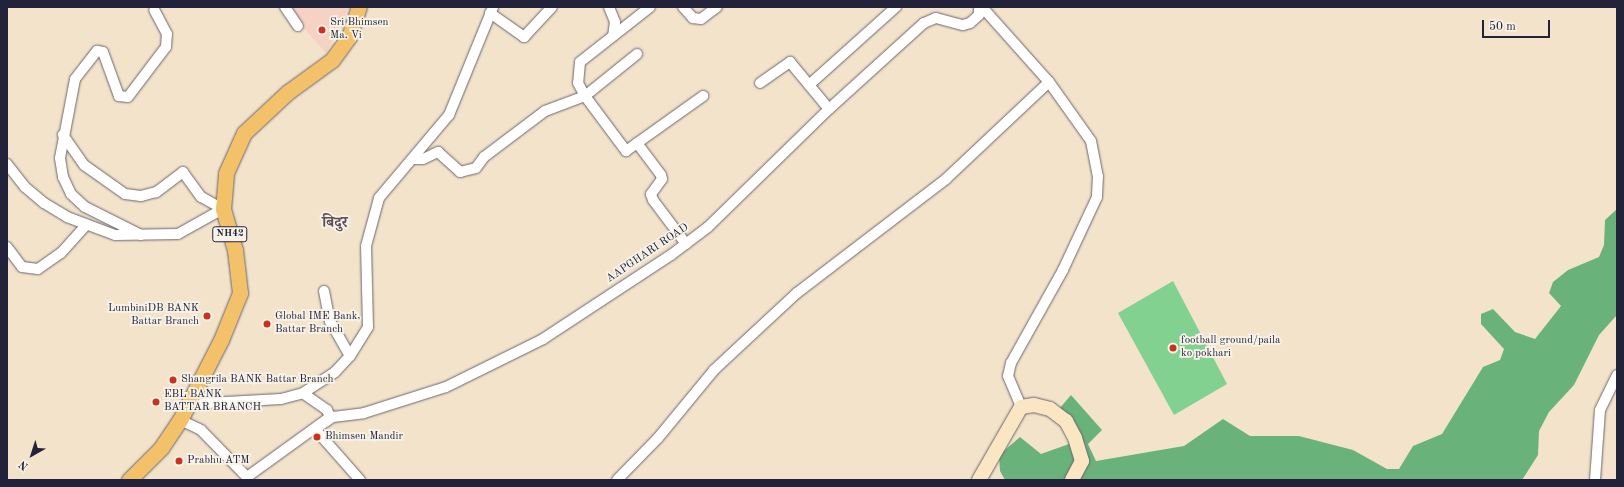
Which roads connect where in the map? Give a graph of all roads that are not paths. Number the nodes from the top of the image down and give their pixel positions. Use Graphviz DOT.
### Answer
graph roads {
  1 [pos="285,7"];
  2 [pos="359,7"];
  3 [pos="552,7"];
  4 [pos="609,7"];
  5 [pos="650,7"];
  6 [pos="683,7"];
  7 [pos="717,7"];
  8 [pos="896,7"];
  9 [pos="980,7"];
  10 [pos="154,10"];
  11 [pos="492,10"];
  12 [pos="298,26"];
  13 [pos="613,36"];
  14 [pos="637,54"];
  15 [pos="1049,82"];
  16 [pos="760,83"];
  17 [pos="809,85"];
  18 [pos="586,96"];
  19 [pos="703,96"];
  20 [pos="829,109"];
  21 [pos="63,135"];
  22 [pos="637,143"];
  23 [pos="413,159"];
  24 [pos="7,164"];
  25 [pos="223,209"];
  26 [pos="86,225"];
  27 [pos="143,236"];
  28 [pos="686,244"];
  29 [pos="7,247"];
  30 [pos="324,291"];
  31 [pos="350,356"];
  32 [pos="1617,375"];
  33 [pos="303,393"];
  34 [pos="189,404"];
  35 [pos="1021,407"];
  36 [pos="180,420"];
  37 [pos="315,429"];
  38 [pos="128,480"];
  39 [pos="360,480"];
  40 [pos="617,480"];
  41 [pos="979,480"];
  42 [pos="1072,480"];
  43 [pos="1595,480"];
  1 -- 12 [label="street"];
  2 -- 25 [label="main road, NH42"];
  3 -- 11 [label="street"];
  4 -- 13 [label="street"];
  5 -- 13 [label="street"];
  6 -- 7 [label="street"];
  8 -- 17 [label="street"];
  9 -- 15 [label="street"];
  9 -- 20 [label="street, AAPGHARI ROAD"];
  10 -- 21 [label="street"];
  11 -- 23 [label="street"];
  13 -- 18 [label="street"];
  14 -- 18 [label="street"];
  15 -- 35 [label="street"];
  15 -- 40 [label="street"];
  16 -- 17 [label="street"];
  17 -- 20 [label="street"];
  18 -- 22 [label="street"];
  18 -- 23 [label="street"];
  19 -- 22 [label="street"];
  20 -- 28 [label="street, AAPGHARI ROAD"];
  21 -- 25 [label="street"];
  21 -- 27 [label="street"];
  22 -- 28 [label="street"];
  23 -- 31 [label="street"];
  24 -- 26 [label="street"];
  25 -- 27 [label="street"];
  25 -- 34 [label="main road, NH42"];
  26 -- 27 [label="street"];
  26 -- 29 [label="street"];
  28 -- 37 [label="street, AAPGHARI ROAD"];
  30 -- 31 [label="street"];
  31 -- 33 [label="street"];
  32 -- 43 [label="street"];
  33 -- 34 [label="street"];
  33 -- 37 [label="street"];
  34 -- 36 [label="main road, NH42"];
  35 -- 41 [label="street"];
  35 -- 42 [label="street"];
  36 -- 37 [label="street"];
  36 -- 38 [label="main road, NH42"];
  37 -- 39 [label="street"];
}
